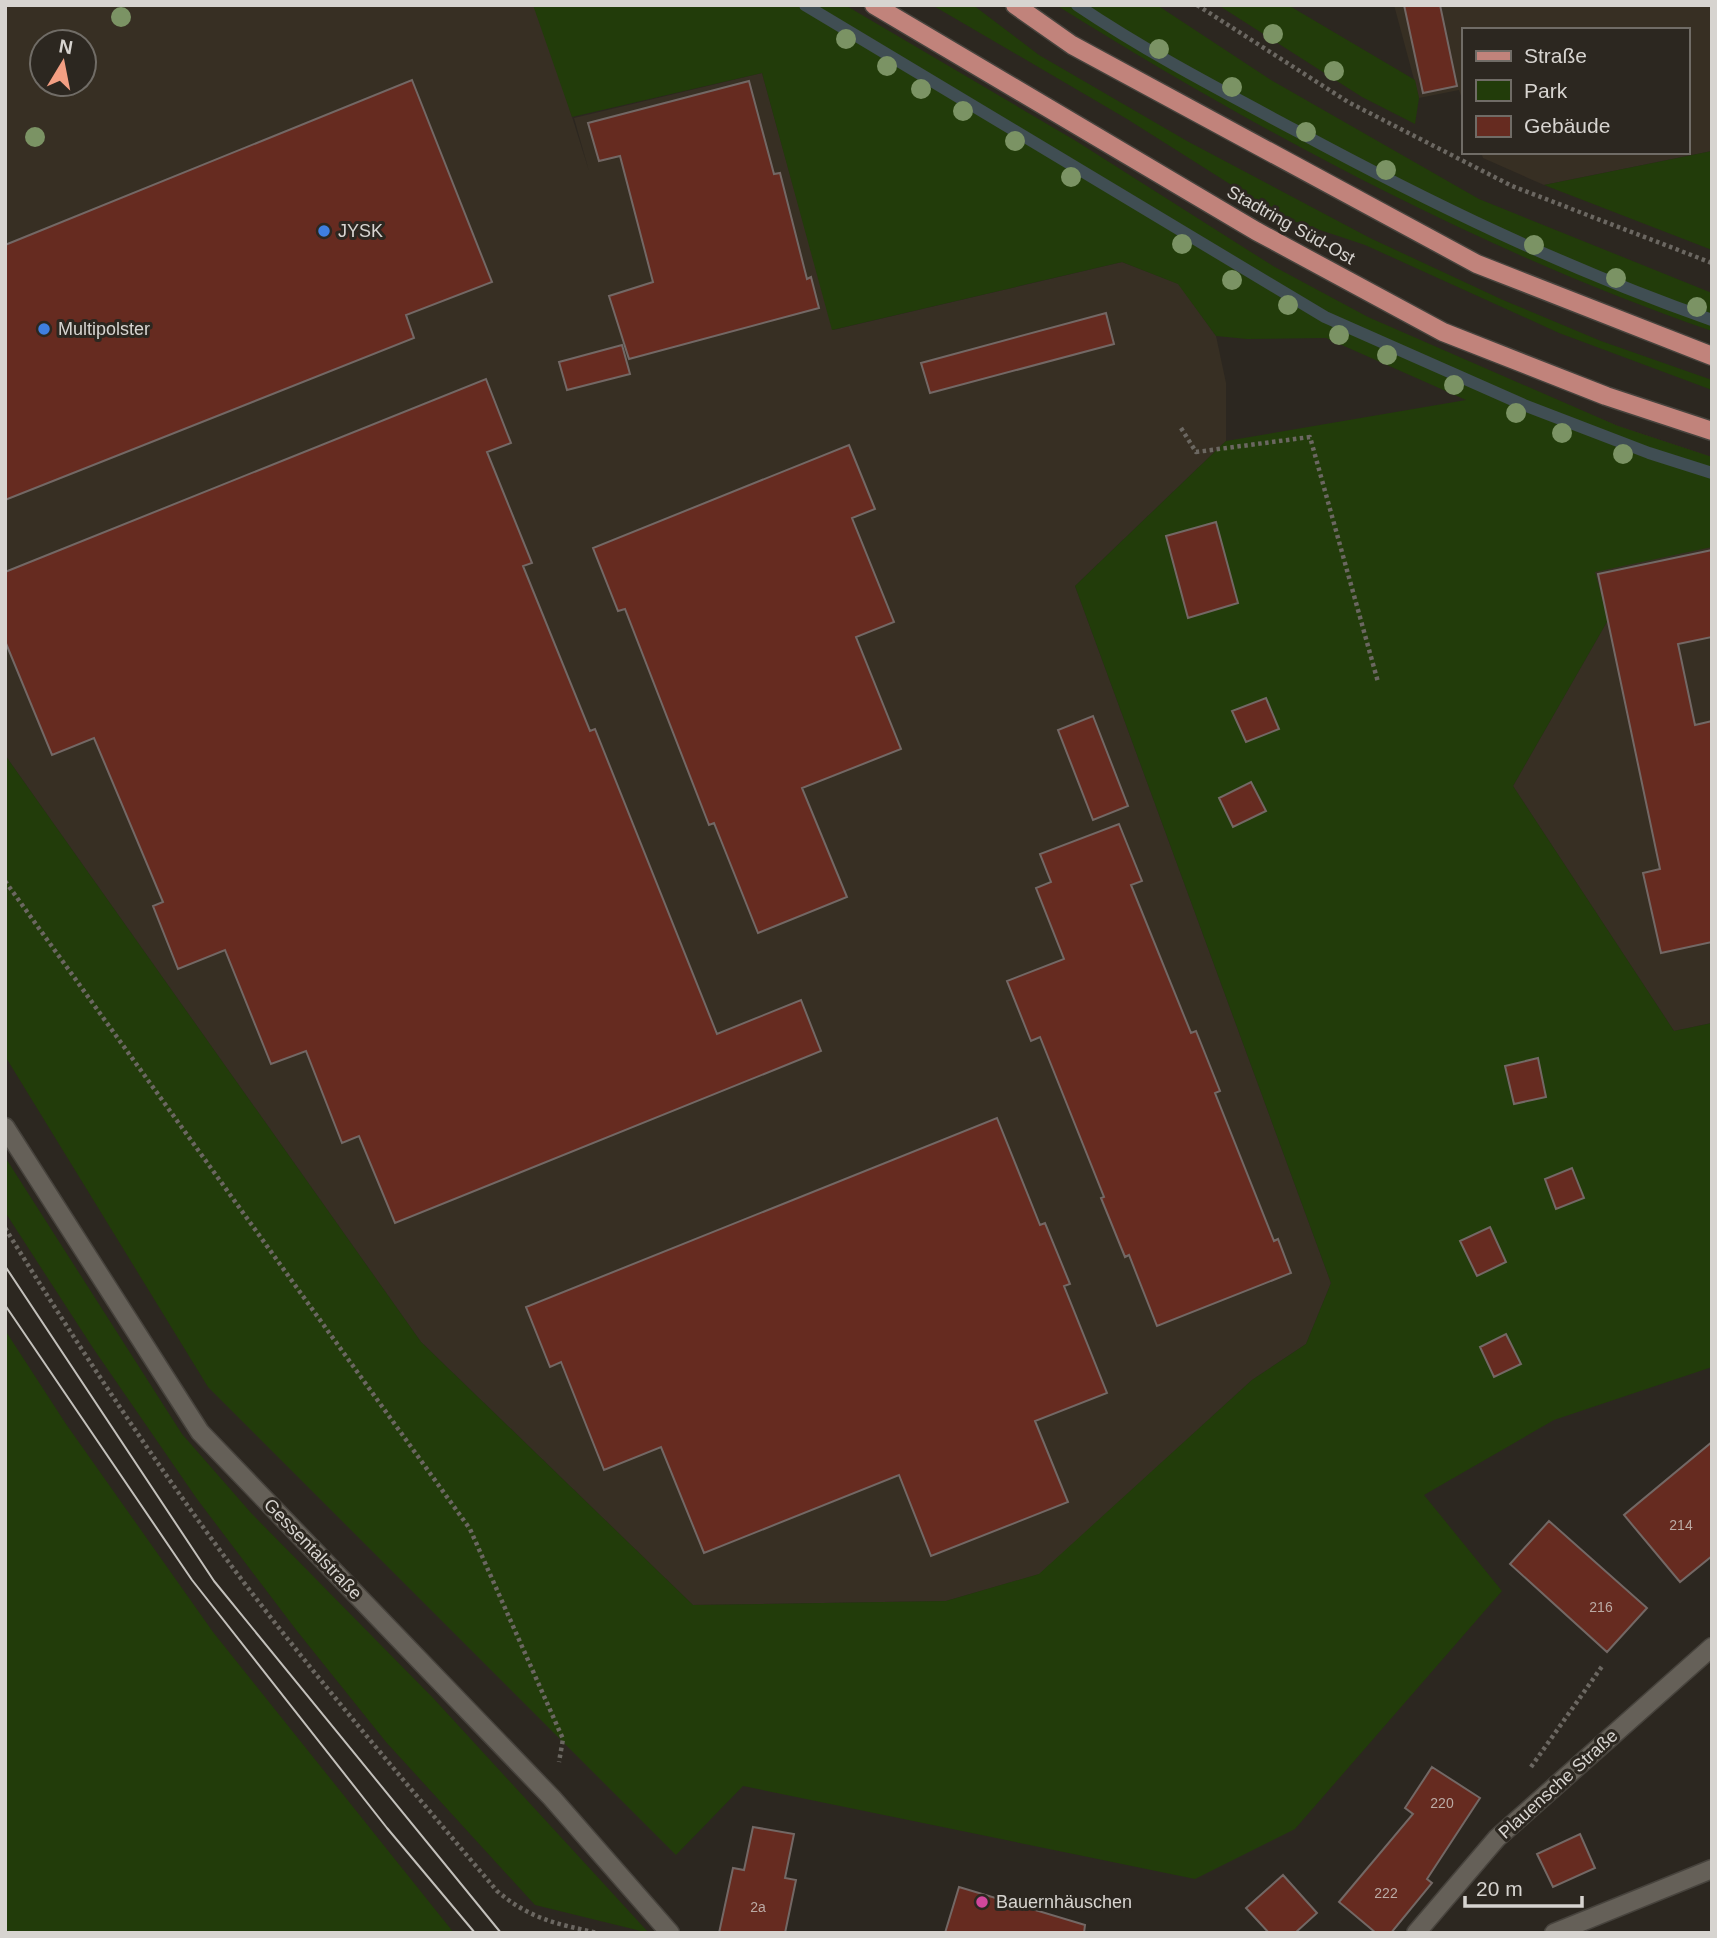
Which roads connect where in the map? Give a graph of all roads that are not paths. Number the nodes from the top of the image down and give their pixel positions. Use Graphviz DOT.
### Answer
graph roads {
  1 [pos="874,5"];
  2 [pos="1016,5"];
  3 [pos="1712,356"];
  4 [pos="1712,431"];
  5 [pos="5,1127"];
  6 [pos="1712,1647"];
  7 [pos="1712,1869"];
  8 [pos="670,1933"];
  9 [pos="1416,1933"];
  10 [pos="1554,1933"];
  1 -- 4 [label="main road, Stadtring Süd-Ost"];
  2 -- 3 [label="main road"];
  5 -- 8 [label="main road, Gessentalstraße"];
  6 -- 9 [label="main road, Plauensche Straße"];
  7 -- 10 [label="main road"];
}
